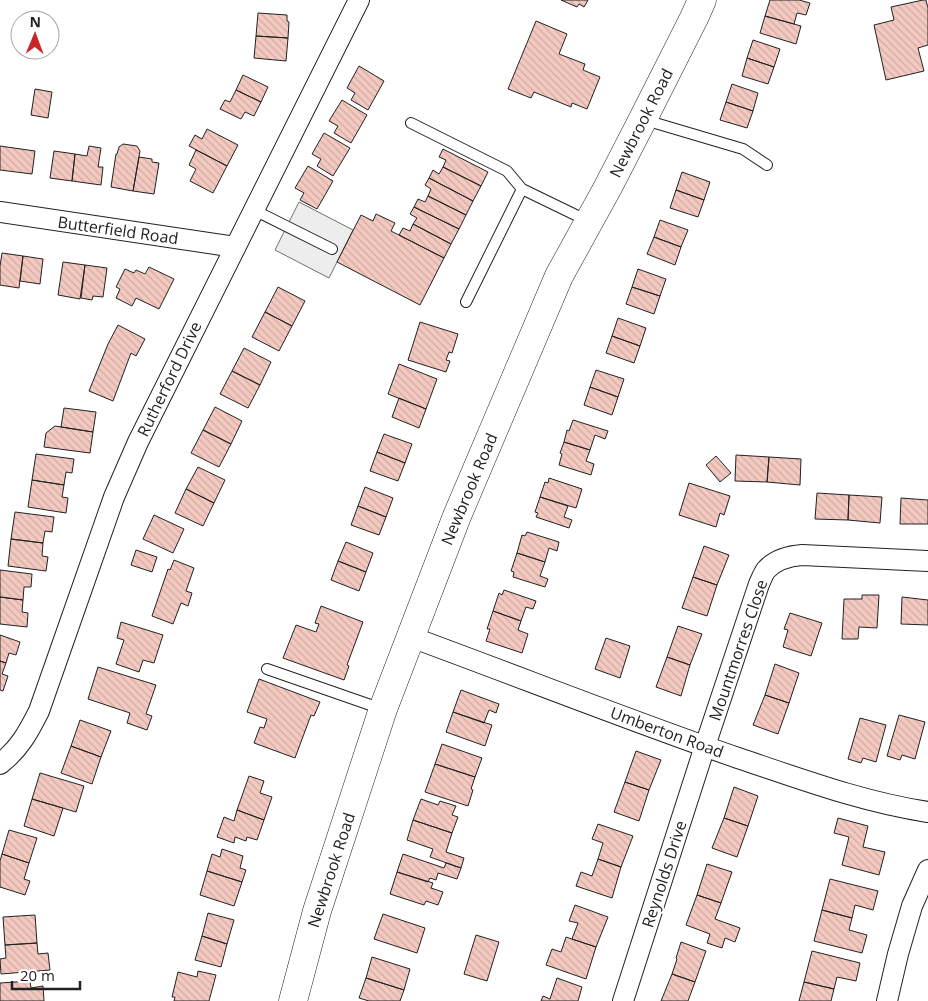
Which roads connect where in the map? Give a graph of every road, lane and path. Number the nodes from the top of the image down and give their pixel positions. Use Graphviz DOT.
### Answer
graph roads {
  1 [pos="359,0"];
  2 [pos="702,0"];
  3 [pos="643,119"];
  4 [pos="411,123"];
  5 [pos="767,164"];
  6 [pos="522,189"];
  7 [pos="254,210"];
  8 [pos="0,212"];
  9 [pos="588,221"];
  10 [pos="235,247"];
  11 [pos="332,249"];
  12 [pos="466,302"];
  13 [pos="928,561"];
  14 [pos="411,637"];
  15 [pos="267,669"];
  16 [pos="384,709"];
  17 [pos="705,746"];
  18 [pos="0,764"];
  19 [pos="928,812"];
  20 [pos="928,870"];
  21 [pos="293,1001"];
  22 [pos="623,1001"];
  23 [pos="887,1001"];
  1 -- 7 [label="street, Rutherford Drive"];
  2 -- 3 [label="highway, Newbrook Road"];
  3 -- 5 [label="lane"];
  3 -- 9 [label="highway, Newbrook Road"];
  4 -- 6 [label="lane"];
  6 -- 9 [label="lane"];
  6 -- 12 [label="lane"];
  7 -- 10 [label="street, Rutherford Drive"];
  7 -- 11 [label="lane"];
  8 -- 10 [label="street, Butterfield Road"];
  9 -- 14 [label="highway, Newbrook Road"];
  10 -- 18 [label="street, Rutherford Drive"];
  13 -- 17 [label="street, Mountmorres Close"];
  14 -- 16 [label="highway, Newbrook Road"];
  14 -- 17 [label="street, Umberton Road"];
  15 -- 16 [label="lane"];
  16 -- 21 [label="highway, Newbrook Road"];
  17 -- 19 [label="street, Umberton Road"];
  17 -- 22 [label="street, Reynolds Drive"];
  20 -- 23 [label="street"];
}
